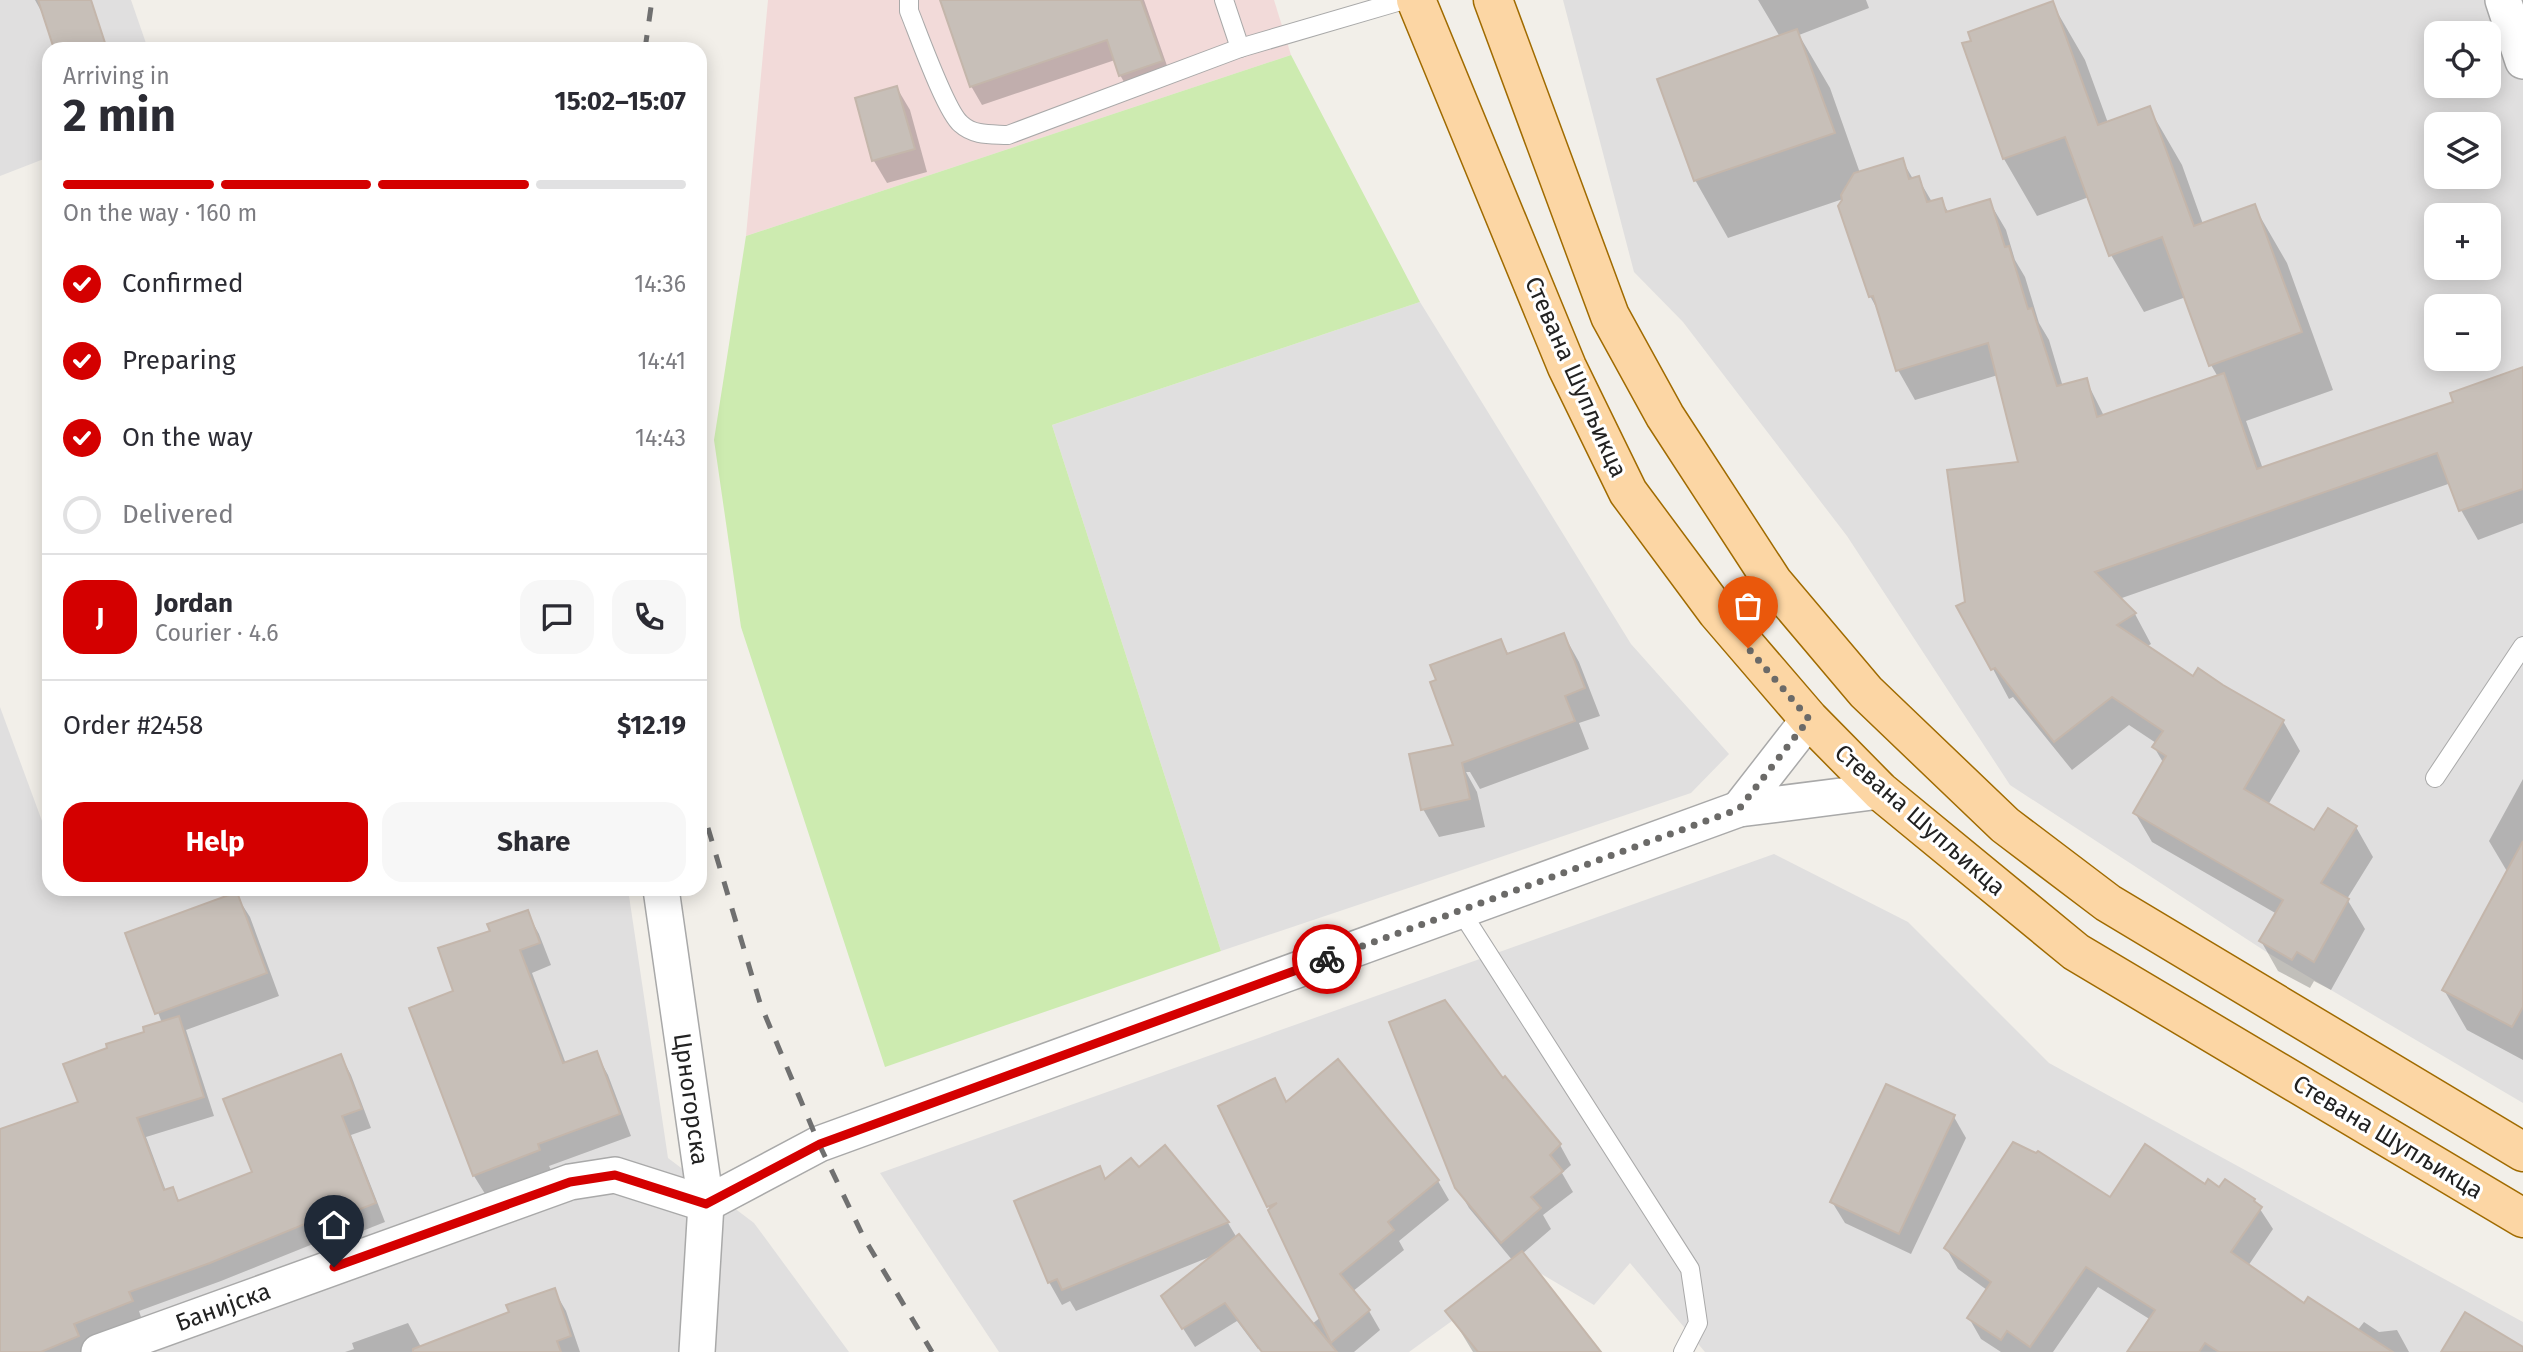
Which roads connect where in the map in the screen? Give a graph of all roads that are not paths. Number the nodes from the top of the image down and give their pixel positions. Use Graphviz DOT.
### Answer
graph roads {
  1 [pos="909,0"];
  2 [pos="1224,0"];
  3 [pos="1404,0"];
  4 [pos="1416,0"];
  5 [pos="1493,0"];
  6 [pos="2502,0"];
  7 [pos="1240,48"];
  8 [pos="2523,61"];
  9 [pos="2523,646"];
  10 [pos="1809,719"];
  11 [pos="2435,778"];
  12 [pos="1880,791"];
  13 [pos="1739,809"];
  14 [pos="662,896"];
  15 [pos="1460,910"];
  16 [pos="2523,1152"];
  17 [pos="706,1204"];
  18 [pos="2523,1218"];
  19 [pos="99,1352"];
  20 [pos="697,1352"];
  21 [pos="1683,1352"];
  1 -- 7 [label="lane"];
  2 -- 7 [label="lane"];
  3 -- 7 [label="lane"];
  4 -- 10 [label="main road, Стевана Шупљикца"];
  5 -- 16 [label="main road"];
  6 -- 8 [label="street"];
  9 -- 11 [label="lane"];
  10 -- 12 [label="main road, Стевана Шупљикца"];
  10 -- 13 [label="street"];
  12 -- 13 [label="street"];
  12 -- 18 [label="main road, Стевана Шупљикца"];
  13 -- 15 [label="street"];
  14 -- 17 [label="street, Црногорска"];
  15 -- 17 [label="street"];
  15 -- 21 [label="lane"];
  17 -- 19 [label="street, Банијска"];
  17 -- 20 [label="street, Црногорска"];
}
